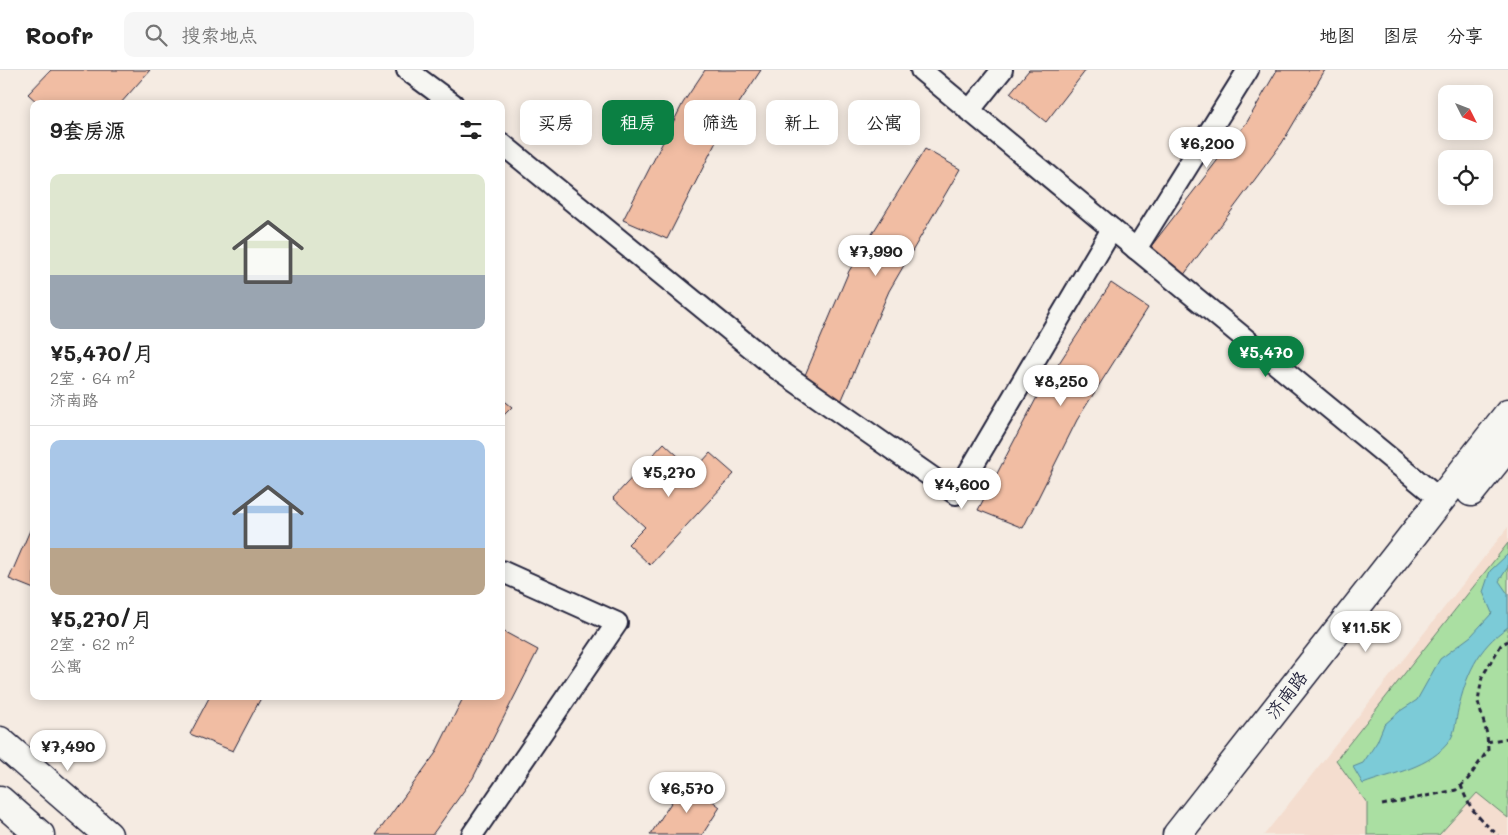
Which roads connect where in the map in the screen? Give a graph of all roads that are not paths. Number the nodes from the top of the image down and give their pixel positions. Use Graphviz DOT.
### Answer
graph roads {
  1 [pos="406,70"];
  2 [pos="921,70"];
  3 [pos="1002,70"];
  4 [pos="1248,70"];
  5 [pos="447,100"];
  6 [pos="970,111"];
  7 [pos="505,147"];
  8 [pos="1112,229"];
  9 [pos="1136,249"];
  10 [pos="1508,414"];
  11 [pos="1508,446"];
  12 [pos="1442,500"];
  13 [pos="505,573"];
  14 [pos="0,741"];
  15 [pos="0,800"];
  16 [pos="40,835"];
  17 [pos="108,835"];
  18 [pos="472,835"];
  19 [pos="1177,835"];
  20 [pos="1193,835"];
  1 -- 5 [label="street"];
  2 -- 6 [label="street"];
  3 -- 6 [label="street"];
  4 -- 9 [label="street"];
  6 -- 8 [label="street"];
  7 -- 8 [label="street"];
  8 -- 9 [label="street"];
  9 -- 12 [label="street"];
  10 -- 12 [label="street, 济南路"];
  11 -- 20 [label="street, 济南路"];
  12 -- 19 [label="street, 济南路"];
  13 -- 18 [label="street"];
  14 -- 17 [label="street"];
  15 -- 16 [label="street"];
}
